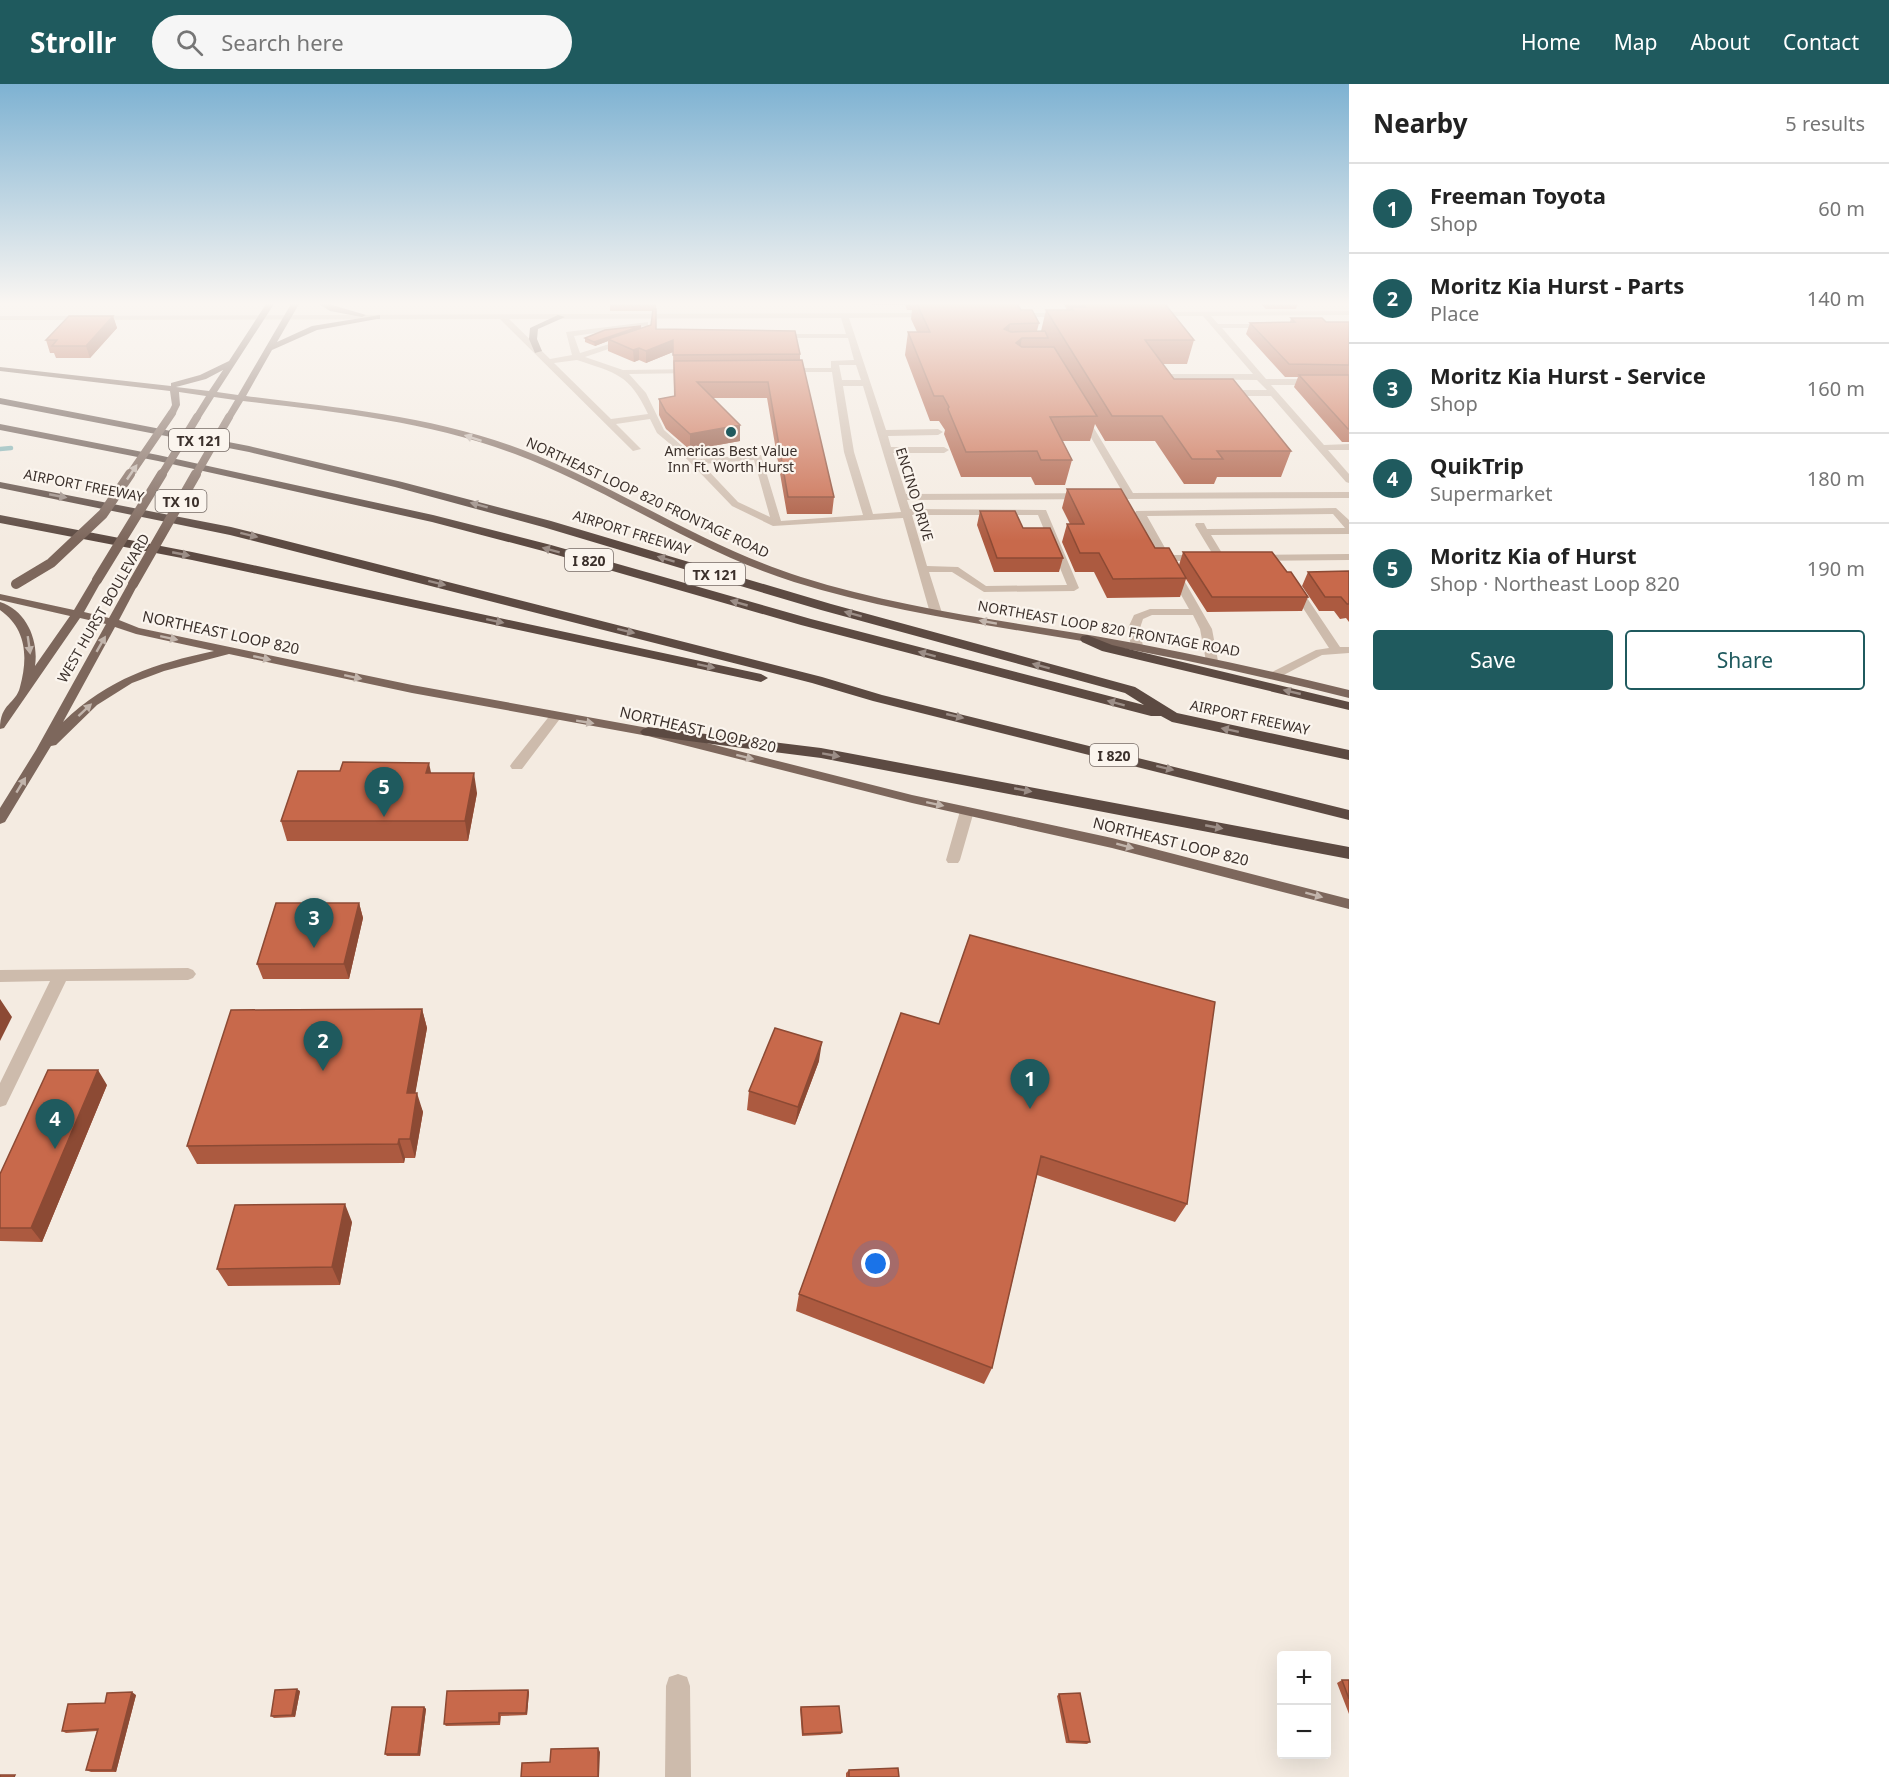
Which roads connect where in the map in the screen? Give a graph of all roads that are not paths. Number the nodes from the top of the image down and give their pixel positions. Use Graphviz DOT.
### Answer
graph roads {
  1 [pos="123,383"];
  2 [pos="186,383"];
  3 [pos="219,383"];
  4 [pos="249,383"];
  5 [pos="570,383"];
  6 [pos="632,383"];
  7 [pos="838,383"];
  8 [pos="865,383"];
  9 [pos="1264,383"];
  10 [pos="158,387"];
  11 [pos="174,389"];
  12 [pos="1216,393"];
  13 [pos="1273,393"];
  14 [pos="212,394"];
  15 [pos="240,398"];
  16 [pos="0,401"];
  17 [pos="1079,411"];
  18 [pos="653,417"];
  19 [pos="609,422"];
  20 [pos="0,427"];
  21 [pos="938,432"];
  22 [pos="882,433"];
  23 [pos="1349,447"];
  24 [pos="1321,448"];
  25 [pos="636,449"];
  26 [pos="888,450"];
  27 [pos="944,450"];
  28 [pos="694,462"];
  29 [pos="1349,480"];
  30 [pos="0,485"];
  31 [pos="1349,495"];
  32 [pos="1130,496"];
  33 [pos="902,497"];
  34 [pos="1193,512"];
  35 [pos="907,514"];
  36 [pos="869,518"];
  37 [pos="0,519"];
  38 [pos="777,524"];
  39 [pos="1349,526"];
  40 [pos="1349,531"];
  41 [pos="1204,532"];
  42 [pos="1349,557"];
  43 [pos="1166,558"];
  44 [pos="1231,558"];
  45 [pos="1281,567"];
  46 [pos="923,569"];
  47 [pos="0,590"];
  48 [pos="0,597"];
  49 [pos="0,605"];
  50 [pos="936,612"];
  51 [pos="1197,612"];
  52 [pos="77,614"];
  53 [pos="113,622"];
  54 [pos="1087,639"];
  55 [pos="1137,647"];
  56 [pos="1343,650"];
  57 [pos="229,651"];
  58 [pos="1320,652"];
  59 [pos="1349,659"];
  60 [pos="1212,661"];
  61 [pos="1276,675"];
  62 [pos="1349,694"];
  63 [pos="21,695"];
  64 [pos="878,698"];
  65 [pos="1349,706"];
  66 [pos="555,717"];
  67 [pos="1173,717"];
  68 [pos="0,725"];
  69 [pos="648,732"];
  70 [pos="42,750"];
  71 [pos="1349,755"];
  72 [pos="517,766"];
  73 [pos="967,811"];
  74 [pos="1349,815"];
  75 [pos="0,819"];
  76 [pos="1349,853"];
  77 [pos="953,860"];
  78 [pos="1349,904"];
  79 [pos="188,974"];
  80 [pos="61,975"];
  81 [pos="0,976"];
  82 [pos="0,1100"];
  83 [pos="678,1686"];
  84 [pos="678,1777"];
  1 -- 10 [label="main road, NORTHEAST LOOP 820 FRONTAGE ROAD"];
  2 -- 10 [label="main road"];
  3 -- 14 [label="main road, WEST HURST BOULEVARD"];
  4 -- 15 [label="main road, WEST HURST BOULEVARD / TX 10"];
  5 -- 19 [label="street"];
  6 -- 18 [label="street"];
  7 -- 36 [label="street"];
  8 -- 22 [label="street, ENCINO DRIVE"];
  9 -- 13 [label="street"];
  10 -- 11 [label="main road, NORTHEAST LOOP 820 FRONTAGE ROAD"];
  11 -- 14 [label="main road, NORTHEAST LOOP 820 FRONTAGE ROAD"];
  47 -- 11 [label="main road, one-way, bridge"];
  12 -- 13 [label="street"];
  13 -- 24 [label="street"];
  14 -- 15 [label="main road, NORTHEAST LOOP 820 FRONTAGE ROAD"];
  14 -- 52 [label="main road, WEST HURST BOULEVARD, bridge"];
  50 -- 15 [label="main road, NORTHEAST LOOP 820 FRONTAGE ROAD, one-way"];
  15 -- 53 [label="main road, WEST HURST BOULEVARD / TX 10, bridge"];
  67 -- 16 [label="highway, AIRPORT FREEWAY / TX 121, one-way"];
  17 -- 32 [label="street"];
  18 -- 19 [label="street"];
  18 -- 28 [label="street"];
  19 -- 25 [label="street"];
  67 -- 20 [label="highway, I 820, one-way"];
  21 -- 22 [label="street"];
  22 -- 26 [label="street, ENCINO DRIVE"];
  23 -- 24 [label="street"];
  24 -- 29 [label="street"];
  26 -- 27 [label="street"];
  26 -- 33 [label="street, ENCINO DRIVE"];
  28 -- 38 [label="street"];
  28 -- 38 [label="street"];
  30 -- 64 [label="highway, AIRPORT FREEWAY, one-way"];
  31 -- 32 [label="street"];
  32 -- 33 [label="street"];
  33 -- 35 [label="street, ENCINO DRIVE"];
  34 -- 39 [label="street"];
  34 -- 41 [label="street"];
  34 -- 43 [label="street"];
  35 -- 36 [label="street"];
  35 -- 46 [label="street, ENCINO DRIVE"];
  35 -- 46 [label="street"];
  36 -- 38 [label="street"];
  37 -- 64 [label="highway, I 820, one-way"];
  40 -- 41 [label="street"];
  41 -- 44 [label="street"];
  42 -- 45 [label="street"];
  43 -- 44 [label="street"];
  43 -- 51 [label="street"];
  44 -- 45 [label="street"];
  45 -- 56 [label="street"];
  46 -- 50 [label="street, ENCINO DRIVE"];
  48 -- 52 [label="main road, NORTHEAST LOOP 820"];
  49 -- 63 [label="main road, one-way"];
  54 -- 50 [label="main road, NORTHEAST LOOP 820 FRONTAGE ROAD, one-way"];
  51 -- 55 [label="street"];
  51 -- 60 [label="street"];
  52 -- 53 [label="main road, NORTHEAST LOOP 820"];
  52 -- 63 [label="main road, WEST HURST BOULEVARD"];
  53 -- 57 [label="main road, NORTHEAST LOOP 820, one-way"];
  70 -- 53 [label="main road, WEST HURST BOULEVARD / TX 10, one-way"];
  54 -- 55 [label="main road, NORTHEAST LOOP 820 FRONTAGE ROAD"];
  65 -- 54 [label="highway, one-way"];
  55 -- 60 [label="main road, NORTHEAST LOOP 820 FRONTAGE ROAD"];
  56 -- 58 [label="street"];
  57 -- 66 [label="main road, NORTHEAST LOOP 820, one-way"];
  70 -- 57 [label="main road, one-way"];
  58 -- 59 [label="street"];
  58 -- 61 [label="street"];
  60 -- 61 [label="main road, NORTHEAST LOOP 820 FRONTAGE ROAD"];
  61 -- 62 [label="main road, NORTHEAST LOOP 820 FRONTAGE ROAD"];
  63 -- 68 [label="main road, WEST HURST BOULEVARD"];
  64 -- 74 [label="highway, AIRPORT FREEWAY / I 820, one-way"];
  66 -- 69 [label="main road, NORTHEAST LOOP 820, one-way"];
  66 -- 72 [label="street"];
  71 -- 67 [label="highway, AIRPORT FREEWAY / I 820, one-way"];
  69 -- 73 [label="main road, NORTHEAST LOOP 820, one-way"];
  69 -- 76 [label="highway, one-way"];
  75 -- 70 [label="main road, WEST HURST BOULEVARD / TX 10, one-way"];
  73 -- 77 [label="street"];
  73 -- 78 [label="main road, NORTHEAST LOOP 820, one-way"];
  79 -- 80 [label="street"];
  80 -- 81 [label="street"];
  80 -- 82 [label="street"];
  83 -- 84 [label="street"];
}
